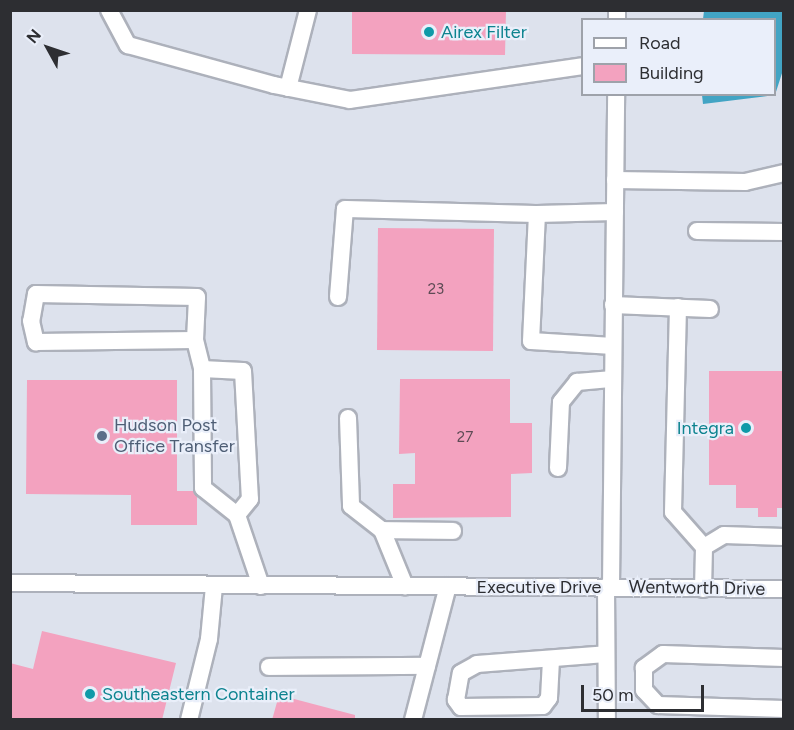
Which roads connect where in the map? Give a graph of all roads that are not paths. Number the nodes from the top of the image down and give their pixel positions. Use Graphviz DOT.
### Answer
graph roads {
  1 [pos="109,10"];
  2 [pos="308,10"];
  3 [pos="581,66"];
  4 [pos="288,88"];
  5 [pos="616,96"];
  6 [pos="783,173"];
  7 [pos="615,180"];
  8 [pos="615,212"];
  9 [pos="537,214"];
  10 [pos="697,231"];
  11 [pos="783,232"];
  12 [pos="338,297"];
  13 [pos="613,305"];
  14 [pos="678,307"];
  15 [pos="710,309"];
  16 [pos="195,340"];
  17 [pos="614,346"];
  18 [pos="202,369"];
  19 [pos="613,380"];
  20 [pos="348,418"];
  21 [pos="558,468"];
  22 [pos="237,515"];
  23 [pos="382,530"];
  24 [pos="453,531"];
  25 [pos="783,537"];
  26 [pos="704,547"];
  27 [pos="10,583"];
  28 [pos="214,586"];
  29 [pos="261,586"];
  30 [pos="405,586"];
  31 [pos="448,586"];
  32 [pos="609,587"];
  33 [pos="704,588"];
  34 [pos="783,589"];
  35 [pos="606,654"];
  36 [pos="783,658"];
  37 [pos="551,660"];
  38 [pos="427,666"];
  39 [pos="268,667"];
  40 [pos="783,709"];
  41 [pos="189,720"];
  42 [pos="413,720"];
  43 [pos="607,720"];
  1 -- 4 [label="street"];
  2 -- 4 [label="street"];
  3 -- 4 [label="street"];
  5 -- 7 [label="street, Executive Drive"];
  6 -- 7 [label="street"];
  7 -- 8 [label="street, Executive Drive"];
  8 -- 9 [label="street"];
  8 -- 13 [label="street, Executive Drive"];
  9 -- 12 [label="street"];
  9 -- 17 [label="street"];
  10 -- 11 [label="street"];
  13 -- 14 [label="street"];
  13 -- 17 [label="street, Executive Drive"];
  14 -- 15 [label="street"];
  14 -- 26 [label="street"];
  16 -- 16 [label="street"];
  16 -- 18 [label="street"];
  17 -- 19 [label="street, Executive Drive"];
  18 -- 22 [label="street"];
  18 -- 22 [label="street"];
  19 -- 21 [label="street"];
  19 -- 32 [label="street, Executive Drive"];
  20 -- 23 [label="street"];
  22 -- 29 [label="street"];
  23 -- 24 [label="street"];
  23 -- 30 [label="street"];
  25 -- 26 [label="street"];
  26 -- 33 [label="street"];
  27 -- 28 [label="street, Executive Drive"];
  28 -- 29 [label="street, Executive Drive"];
  28 -- 41 [label="street"];
  29 -- 30 [label="street, Executive Drive"];
  30 -- 31 [label="street, Executive Drive"];
  31 -- 32 [label="street, Executive Drive"];
  31 -- 38 [label="street"];
  32 -- 33 [label="street, Wentworth Drive"];
  32 -- 35 [label="street"];
  33 -- 34 [label="street, Wentworth Drive"];
  35 -- 37 [label="street"];
  35 -- 43 [label="street"];
  36 -- 40 [label="street"];
  37 -- 37 [label="street"];
  38 -- 39 [label="street"];
  38 -- 42 [label="street"];
}
